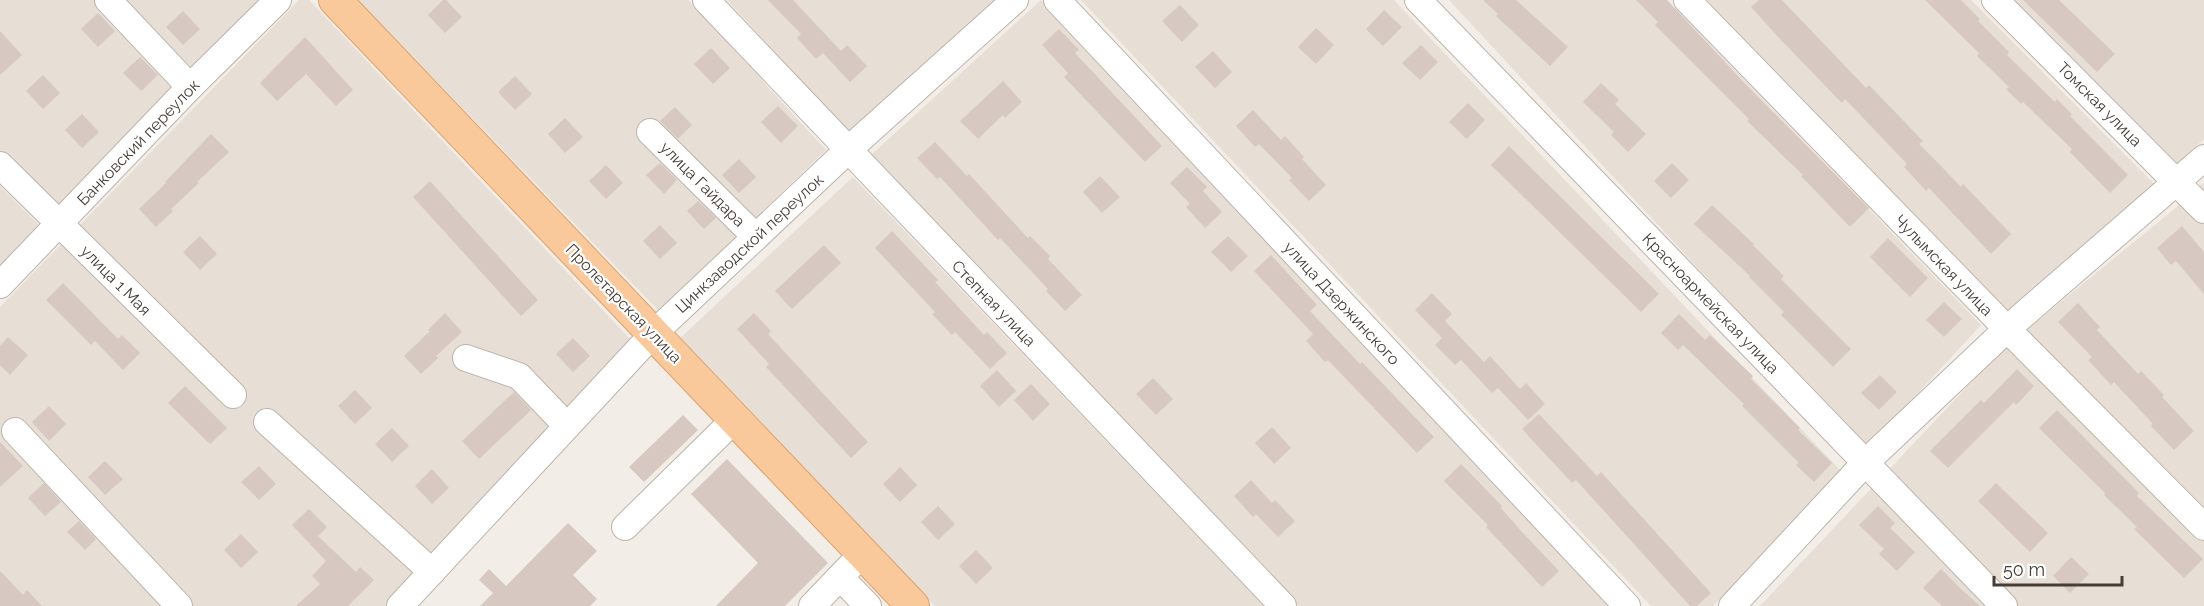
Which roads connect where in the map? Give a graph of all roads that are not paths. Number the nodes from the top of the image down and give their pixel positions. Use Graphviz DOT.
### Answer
graph roads {
  1 [pos="108,0"];
  2 [pos="278,0"];
  3 [pos="335,0"];
  4 [pos="1015,0"];
  5 [pos="1057,0"];
  6 [pos="1418,0"];
  7 [pos="1687,0"];
  8 [pos="1995,0"];
  9 [pos="719,4"];
  10 [pos="190,87"];
  11 [pos="650,132"];
  12 [pos="848,150"];
  13 [pos="2204,158"];
  14 [pos="0,165"];
  15 [pos="2177,181"];
  16 [pos="2204,210"];
  17 [pos="59,223"];
  18 [pos="756,237"];
  19 [pos="0,285"];
  20 [pos="2007,328"];
  21 [pos="653,334"];
  22 [pos="466,358"];
  23 [pos="233,395"];
  24 [pos="735,419"];
  25 [pos="267,422"];
  26 [pos="567,426"];
  27 [pos="15,431"];
  28 [pos="1865,463"];
  29 [pos="625,527"];
  30 [pos="2204,527"];
  31 [pos="863,554"];
  32 [pos="432,572"];
  33 [pos="840,577"];
  34 [pos="179,606"];
  35 [pos="400,606"];
  36 [pos="812,606"];
  37 [pos="868,606"];
  38 [pos="914,606"];
  39 [pos="1283,606"];
  40 [pos="1627,606"];
  41 [pos="1732,606"];
  42 [pos="2004,606"];
  1 -- 10 [label="street"];
  2 -- 10 [label="street, Банковский переулок"];
  3 -- 21 [label="main road, Пролетарская улица"];
  4 -- 12 [label="street, Цинкзаводской переулок"];
  5 -- 40 [label="street, улица Дзержинского"];
  6 -- 28 [label="street, Красноармейская улица"];
  7 -- 20 [label="street, Чулымская улица"];
  8 -- 15 [label="street, Томская улица"];
  9 -- 12 [label="street, Степная улица"];
  10 -- 17 [label="street, Банковский переулок"];
  11 -- 18 [label="street, улица Гайдара"];
  12 -- 18 [label="street, Цинкзаводской переулок"];
  12 -- 39 [label="street, Степная улица"];
  13 -- 15 [label="street"];
  14 -- 17 [label="street, улица 1 Мая"];
  15 -- 16 [label="street, Томская улица"];
  15 -- 20 [label="street"];
  17 -- 19 [label="street, Банковский переулок"];
  17 -- 23 [label="street, улица 1 Мая"];
  18 -- 21 [label="street, Цинкзаводской переулок"];
  20 -- 28 [label="street"];
  20 -- 30 [label="street, Чулымская улица"];
  21 -- 24 [label="main road, Пролетарская улица"];
  21 -- 26 [label="street, Цинкзаводской переулок"];
  22 -- 26 [label="street"];
  24 -- 29 [label="street"];
  24 -- 31 [label="main road, Пролетарская улица"];
  25 -- 32 [label="street"];
  26 -- 32 [label="street, Цинкзаводской переулок"];
  27 -- 34 [label="street"];
  28 -- 41 [label="street"];
  28 -- 42 [label="street, Красноармейская улица"];
  31 -- 33 [label="street"];
  31 -- 38 [label="main road, Пролетарская улица"];
  32 -- 35 [label="street, Цинкзаводской переулок"];
  33 -- 36 [label="street"];
  33 -- 37 [label="street"];
}
